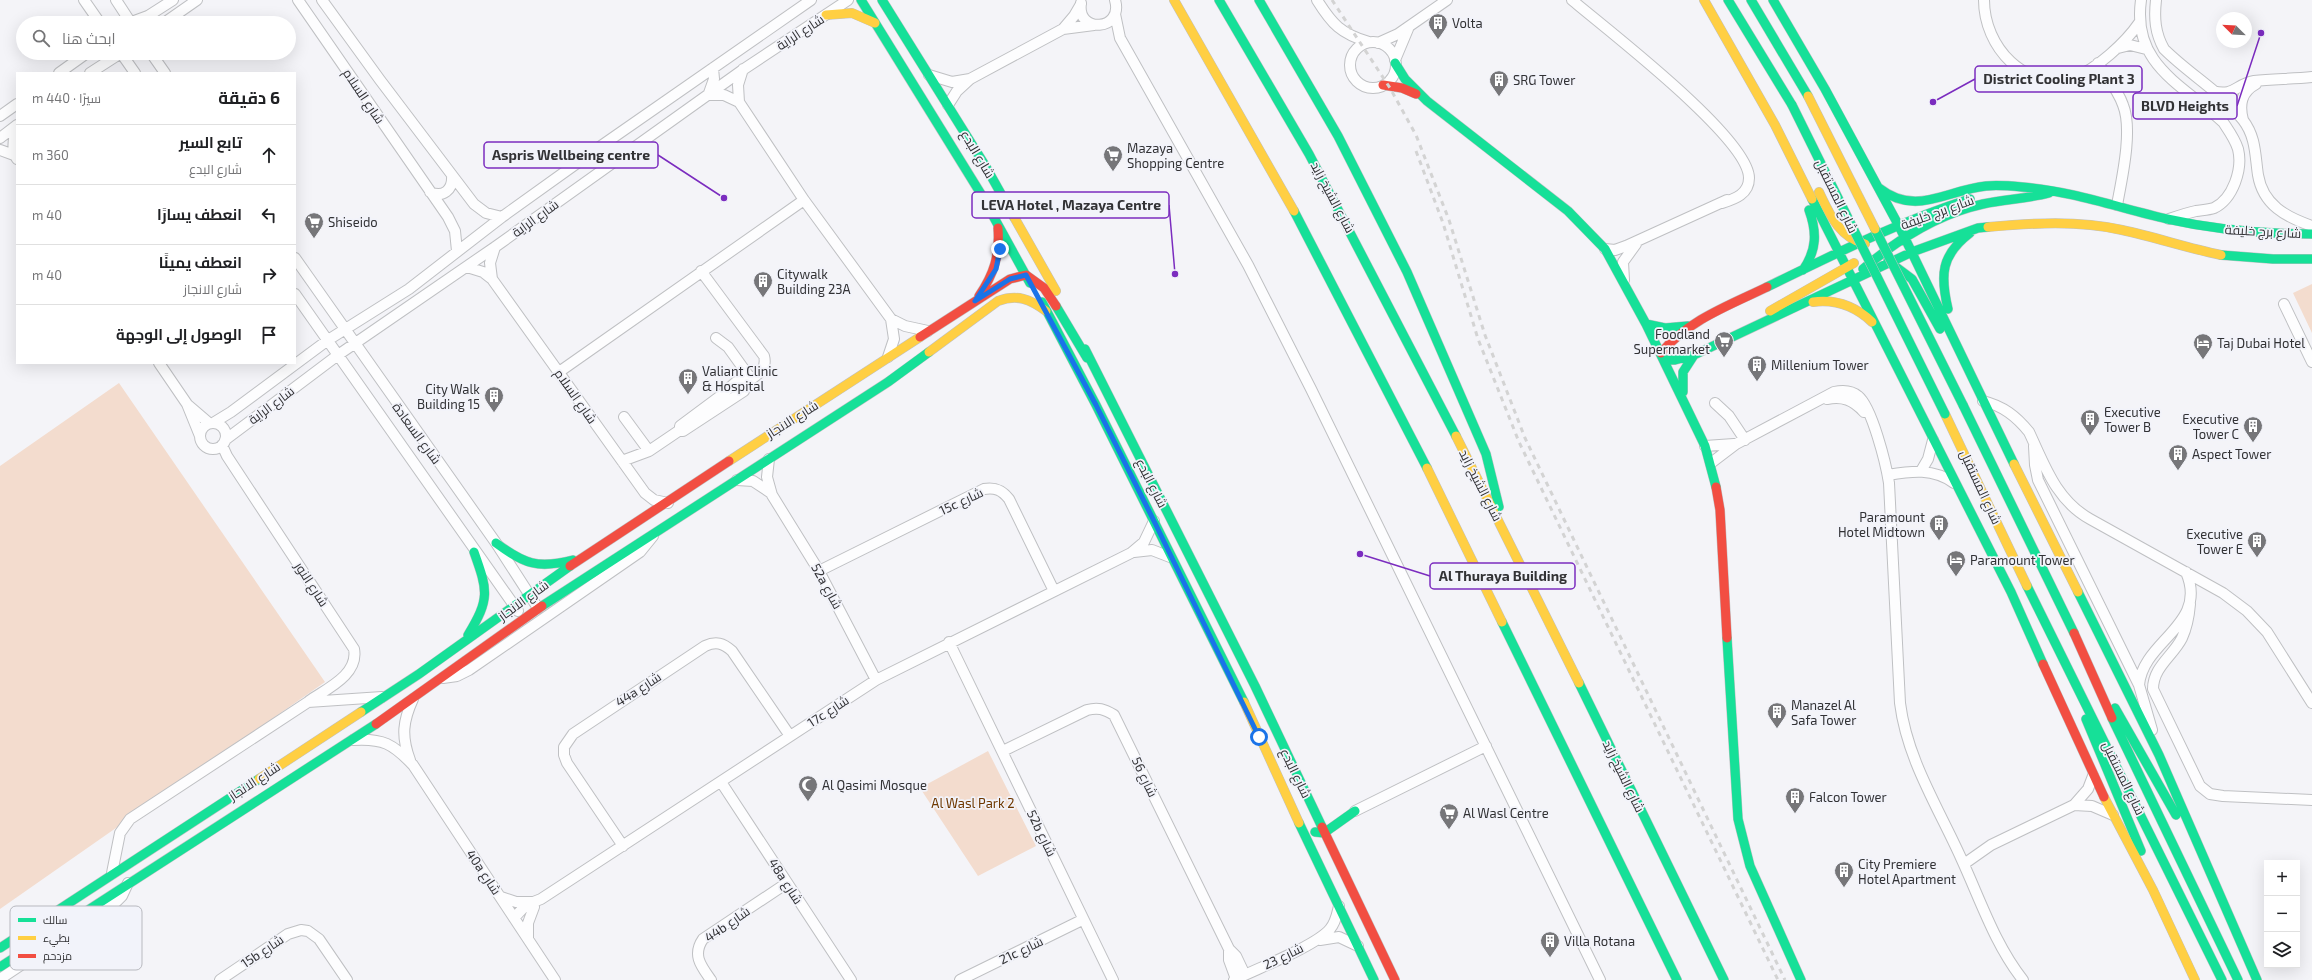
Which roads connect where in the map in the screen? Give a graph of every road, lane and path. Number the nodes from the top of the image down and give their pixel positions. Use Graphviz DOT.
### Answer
graph roads {
  1 [pos="84,0"];
  2 [pos="116,0"];
  3 [pos="172,0"];
  4 [pos="197,0"];
  5 [pos="298,0"];
  6 [pos="322,0"];
  7 [pos="811,0"];
  8 [pos="848,0"];
  9 [pos="861,0"];
  10 [pos="882,0"];
  11 [pos="1115,0"];
  12 [pos="1174,0"];
  13 [pos="1219,0"];
  14 [pos="1259,0"];
  15 [pos="1317,0"];
  16 [pos="1447,0"];
  17 [pos="1572,0"];
  18 [pos="1704,0"];
  19 [pos="1728,0"];
  20 [pos="1751,0"];
  21 [pos="1773,0"];
  22 [pos="1984,0"];
  23 [pos="2140,0"];
  24 [pos="2156,0"];
  25 [pos="1081,1"];
  26 [pos="1115,14"];
  27 [pos="826,15"];
  28 [pos="95,16"];
  29 [pos="126,16"];
  30 [pos="148,16"];
  31 [pos="174,16"];
  32 [pos="876,23"];
  33 [pos="2139,23"];
  34 [pos="1097,25"];
  35 [pos="1410,26"];
  36 [pos="1063,29"];
  37 [pos="1374,42"];
  38 [pos="2146,48"];
  39 [pos="2114,49"];
  40 [pos="1128,53"];
  41 [pos="77,60"];
  42 [pos="110,60"];
  43 [pos="126,60"];
  44 [pos="156,60"];
  45 [pos="1395,62"];
  46 [pos="2098,63"];
  47 [pos="713,68"];
  48 [pos="744,69"];
  49 [pos="60,72"];
  50 [pos="92,72"];
  51 [pos="134,72"];
  52 [pos="164,72"];
  53 [pos="929,75"];
  54 [pos="2312,77"];
  55 [pos="970,79"];
  56 [pos="2261,81"];
  57 [pos="1383,85"];
  58 [pos="2213,91"];
  59 [pos="707,95"];
  60 [pos="1427,101"];
  61 [pos="740,102"];
  62 [pos="16,105"];
  63 [pos="948,105"];
  64 [pos="0,116"];
  65 [pos="2243,121"];
  66 [pos="1775,125"];
  67 [pos="16,127"];
  68 [pos="16,132"];
  69 [pos="0,138"];
  70 [pos="0,150"];
  71 [pos="16,157"];
  72 [pos="1799,171"];
  73 [pos="452,176"];
  74 [pos="1878,187"];
  75 [pos="2002,187"];
  76 [pos="430,192"];
  77 [pos="2052,193"];
  78 [pos="804,200"];
  79 [pos="2117,205"];
  80 [pos="502,217"];
  81 [pos="2167,219"];
  82 [pos="998,222"];
  83 [pos="1899,226"];
  84 [pos="2312,226"];
  85 [pos="1985,227"];
  86 [pos="2312,234"];
  87 [pos="1905,237"];
  88 [pos="1638,241"];
  89 [pos="1861,244"];
  90 [pos="1880,246"];
  91 [pos="495,247"];
  92 [pos="1889,248"];
  93 [pos="1605,249"];
  94 [pos="456,251"];
  95 [pos="1912,252"];
  96 [pos="1839,253"];
  97 [pos="1874,255"];
  98 [pos="296,259"];
  99 [pos="2312,259"];
  100 [pos="1890,262"];
  101 [pos="467,267"];
  102 [pos="1846,267"];
  103 [pos="1803,270"];
  104 [pos="701,271"];
  105 [pos="1026,275"];
  106 [pos="492,279"];
  107 [pos="1853,279"];
  108 [pos="1624,282"];
  109 [pos="296,295"];
  110 [pos="975,301"];
  111 [pos="2284,304"];
  112 [pos="1799,306"];
  113 [pos="1046,311"];
  114 [pos="891,319"];
  115 [pos="1646,324"];
  116 [pos="1688,326"];
  117 [pos="345,330"];
  118 [pos="928,331"];
  119 [pos="1741,332"];
  120 [pos="1880,332"];
  121 [pos="1954,335"];
  122 [pos="716,338"];
  123 [pos="328,340"];
  124 [pos="354,345"];
  125 [pos="338,355"];
  126 [pos="1694,355"];
  127 [pos="1663,356"];
  128 [pos="888,358"];
  129 [pos="1087,358"];
  130 [pos="2312,362"];
  131 [pos="160,364"];
  132 [pos="296,364"];
  133 [pos="296,364"];
  134 [pos="559,372"];
  135 [pos="1971,378"];
  136 [pos="748,381"];
  137 [pos="1684,399"];
  138 [pos="1983,401"];
  139 [pos="1715,403"];
  140 [pos="187,404"];
  141 [pos="621,418"];
  142 [pos="211,423"];
  143 [pos="200,436"];
  144 [pos="1745,440"];
  145 [pos="1933,440"];
  146 [pos="1736,444"];
  147 [pos="2034,444"];
  148 [pos="221,445"];
  149 [pos="1705,446"];
  150 [pos="646,453"];
  151 [pos="769,459"];
  152 [pos="622,461"];
  153 [pos="1711,463"];
  154 [pos="1917,471"];
  155 [pos="1888,479"];
  156 [pos="737,480"];
  157 [pos="1954,483"];
  158 [pos="772,495"];
  159 [pos="668,503"];
  160 [pos="1154,521"];
  161 [pos="657,531"];
  162 [pos="1504,531"];
  163 [pos="496,543"];
  164 [pos="474,552"];
  165 [pos="1131,553"];
  166 [pos="583,557"];
  167 [pos="1170,557"];
  168 [pos="820,571"];
  169 [pos="2186,572"];
  170 [pos="1054,591"];
  171 [pos="529,596"];
  172 [pos="2190,604"];
  173 [pos="515,607"];
  174 [pos="538,608"];
  175 [pos="523,618"];
  176 [pos="464,642"];
  177 [pos="950,642"];
  178 [pos="439,678"];
  179 [pos="876,680"];
  180 [pos="2096,681"];
  181 [pos="2139,685"];
  182 [pos="2077,690"];
  183 [pos="384,697"];
  184 [pos="413,698"];
  185 [pos="308,702"];
  186 [pos="2312,703"];
  187 [pos="790,736"];
  188 [pos="352,740"];
  189 [pos="1486,746"];
  190 [pos="1003,751"];
  191 [pos="2159,755"];
  192 [pos="1268,759"];
  193 [pos="413,765"];
  194 [pos="2093,776"];
  195 [pos="721,782"];
  196 [pos="2312,800"];
  197 [pos="1311,804"];
  198 [pos="2074,805"];
  199 [pos="1355,811"];
  200 [pos="2113,815"];
  201 [pos="1324,833"];
  202 [pos="623,846"];
  203 [pos="1962,860"];
  204 [pos="2203,864"];
  205 [pos="112,873"];
  206 [pos="128,883"];
  207 [pos="787,884"];
  208 [pos="87,889"];
  209 [pos="2154,890"];
  210 [pos="501,898"];
  211 [pos="536,903"];
  212 [pos="1768,905"];
  213 [pos="51,906"];
  214 [pos="62,906"];
  215 [pos="93,906"];
  216 [pos="109,906"];
  217 [pos="1338,906"];
  218 [pos="514,918"];
  219 [pos="1082,920"];
  220 [pos="10,933"];
  221 [pos="528,939"];
  222 [pos="0,940"];
  223 [pos="10,941"];
  224 [pos="1311,943"];
  225 [pos="1358,946"];
  226 [pos="0,948"];
  227 [pos="10,960"];
  228 [pos="0,967"];
  229 [pos="13,970"];
  230 [pos="2252,970"];
  231 [pos="1238,978"];
  232 [pos="0,979"];
  233 [pos="220,980"];
  234 [pos="347,980"];
  235 [pos="555,980"];
  236 [pos="711,980"];
  237 [pos="851,980"];
  238 [pos="960,980"];
  239 [pos="1113,980"];
  240 [pos="1374,980"];
  241 [pos="1395,980"];
  242 [pos="1600,980"];
  243 [pos="1677,980"];
  244 [pos="1724,980"];
  245 [pos="1800,980"];
  246 [pos="1809,980"];
  247 [pos="2023,980"];
  248 [pos="2195,980"];
  249 [pos="2222,980"];
  250 [pos="2238,980"];
  251 [pos="2257,980"];
  252 [pos="2262,980"];
  1 -- 28 [label="street"];
  2 -- 29 [label="street"];
  3 -- 30 [label="street"];
  4 -- 31 [label="street"];
  5 -- 76 [label="street, شارع السلام"];
  6 -- 73 [label="street, شارع السلام"];
  7 -- 47 [label="street, شارع الراية"];
  8 -- 27 [label="street, شارع الراية"];
  9 -- 32 [label="main road, شارع البدع"];
  10 -- 53 [label="main road, شارع البدع"];
  11 -- 26 [label="street"];
  12 -- 243 [label="main road"];
  13 -- 162 [label="main road, شارع الشيخ زايد"];
  14 -- 162 [label="main road"];
  15 -- 37 [label="street"];
  16 -- 35 [label="street"];
  17 -- 88 [label="street"];
  18 -- 66 [label="main road, شارع المستقبل"];
  19 -- 182 [label="main road, شارع المستقبل, bridge"];
  20 -- 180 [label="main road, شارع المستقبل, bridge"];
  21 -- 74 [label="main road"];
  22 -- 46 [label="street"];
  23 -- 33 [label="street"];
  24 -- 58 [label="street"];
  25 -- 34 [label="street"];
  25 -- 36 [label="street"];
  26 -- 34 [label="street"];
  26 -- 40 [label="street"];
  27 -- 32 [label="main road"];
  27 -- 48 [label="street, شارع الراية"];
  32 -- 82 [label="main road, شارع البدع"];
  33 -- 38 [label="street"];
  33 -- 39 [label="street"];
  34 -- 36 [label="street"];
  34 -- 40 [label="street"];
  35 -- 37 [label="street"];
  35 -- 45 [label="street"];
  36 -- 55 [label="street"];
  37 -- 45 [label="street"];
  37 -- 57 [label="street"];
  38 -- 39 [label="street"];
  38 -- 81 [label="street"];
  39 -- 46 [label="street"];
  40 -- 189 [label="street"];
  41 -- 49 [label="street"];
  42 -- 50 [label="street"];
  43 -- 51 [label="street"];
  44 -- 52 [label="street"];
  45 -- 57 [label="street"];
  45 -- 60 [label="main road"];
  46 -- 79 [label="street"];
  47 -- 59 [label="street"];
  47 -- 80 [label="street, شارع الراية"];
  48 -- 59 [label="street, شارع الراية"];
  48 -- 61 [label="street"];
  53 -- 55 [label="street"];
  53 -- 63 [label="main road, شارع البدع"];
  54 -- 56 [label="street"];
  55 -- 63 [label="street"];
  56 -- 58 [label="street"];
  56 -- 65 [label="street"];
  57 -- 60 [label="main road"];
  58 -- 65 [label="street"];
  59 -- 61 [label="street"];
  59 -- 91 [label="street, شارع الراية"];
  60 -- 93 [label="main road"];
  61 -- 78 [label="street"];
  62 -- 64 [label="street"];
  63 -- 129 [label="main road, شارع البدع"];
  65 -- 84 [label="street"];
  66 -- 72 [label="main road, شارع المستقبل"];
  66 -- 89 [label="main road"];
  67 -- 69 [label="street"];
  68 -- 71 [label="street"];
  70 -- 71 [label="street"];
  72 -- 96 [label="main road, شارع المستقبل"];
  72 -- 103 [label="main road"];
  73 -- 76 [label="street"];
  73 -- 80 [label="street, شارع السلام"];
  74 -- 75 [label="main road"];
  74 -- 83 [label="main road"];
  75 -- 77 [label="main road, شارع برج خليفة"];
  75 -- 83 [label="main road, شارع برج خليفة"];
  76 -- 94 [label="street, شارع السلام"];
  77 -- 79 [label="main road, شارع برج خليفة"];
  77 -- 87 [label="main road"];
  78 -- 104 [label="street"];
  78 -- 114 [label="street"];
  79 -- 81 [label="main road, شارع برج خليفة"];
  80 -- 94 [label="street, شارع الراية"];
  81 -- 86 [label="main road, شارع برج خليفة"];
  82 -- 105 [label="main road, شارع البدع"];
  82 -- 110 [label="main road, شارع الانجاز"];
  83 -- 87 [label="main road"];
  83 -- 89 [label="main road, شارع برج خليفة"];
  83 -- 90 [label="main road"];
  85 -- 95 [label="main road, شارع برج خليفة"];
  85 -- 99 [label="main road, شارع برج خليفة"];
  85 -- 121 [label="main road"];
  87 -- 92 [label="main road"];
  87 -- 95 [label="main road"];
  88 -- 93 [label="street"];
  88 -- 108 [label="street"];
  89 -- 90 [label="main road"];
  89 -- 96 [label="main road, شارع برج خليفة"];
  90 -- 92 [label="main road"];
  90 -- 97 [label="main road"];
  91 -- 101 [label="street, شارع الراية"];
  91 -- 106 [label="street"];
  92 -- 95 [label="main road"];
  92 -- 97 [label="main road"];
  93 -- 108 [label="main road"];
  94 -- 117 [label="street, شارع الراية"];
  95 -- 100 [label="main road, شارع برج خليفة"];
  95 -- 121 [label="main road"];
  96 -- 97 [label="main road"];
  96 -- 102 [label="main road, شارع المستقبل"];
  96 -- 103 [label="main road, شارع برج خليفة"];
  97 -- 100 [label="main road"];
  97 -- 102 [label="main road"];
  97 -- 107 [label="main road"];
  98 -- 117 [label="street, شارع السعادة"];
  100 -- 107 [label="main road, شارع برج خليفة"];
  100 -- 135 [label="main road"];
  101 -- 106 [label="street, شارع السلام"];
  101 -- 124 [label="street, شارع الراية"];
  102 -- 107 [label="main road, شارع المستقبل"];
  102 -- 119 [label="main road"];
  103 -- 116 [label="main road, شارع برج خليفة"];
  104 -- 134 [label="street"];
  104 -- 136 [label="street"];
  105 -- 110 [label="main road"];
  105 -- 113 [label="main road, شارع البدع"];
  105 -- 129 [label="main road"];
  106 -- 134 [label="street, شارع السلام"];
  107 -- 112 [label="main road, شارع برج خليفة"];
  107 -- 120 [label="main road, شارع المستقبل"];
  108 -- 115 [label="main road"];
  109 -- 123 [label="street, شارع السعادة"];
  110 -- 118 [label="main road, شارع الانجاز"];
  111 -- 130 [label="street"];
  112 -- 119 [label="main road, شارع برج خليفة"];
  112 -- 120 [label="main road"];
  113 -- 151 [label="main road, شارع الانجاز"];
  113 -- 160 [label="main road, شارع البدع"];
  114 -- 118 [label="street"];
  114 -- 128 [label="street"];
  115 -- 116 [label="main road"];
  115 -- 127 [label="main road"];
  116 -- 127 [label="main road, شارع برج خليفة"];
  117 -- 123 [label="street, شارع الراية"];
  117 -- 124 [label="street, شارع السعادة"];
  118 -- 128 [label="main road, شارع الانجاز"];
  119 -- 126 [label="main road, شارع برج خليفة"];
  120 -- 145 [label="main road, شارع المستقبل"];
  121 -- 135 [label="main road"];
  122 -- 136 [label="street"];
  123 -- 125 [label="street, شارع السعادة"];
  123 -- 132 [label="street, شارع الراية"];
  124 -- 125 [label="street, شارع الراية"];
  124 -- 163 [label="street, شارع السعادة"];
  125 -- 148 [label="street, شارع الراية"];
  125 -- 164 [label="street, شارع السعادة"];
  126 -- 127 [label="main road, شارع برج خليفة"];
  126 -- 137 [label="main road"];
  127 -- 137 [label="main road"];
  128 -- 159 [label="main road, شارع الانجاز"];
  129 -- 197 [label="main road, شارع البدع"];
  131 -- 140 [label="street"];
  133 -- 142 [label="street, شارع الراية"];
  134 -- 152 [label="street, شارع السلام"];
  135 -- 138 [label="main road"];
  136 -- 150 [label="street"];
  137 -- 149 [label="main road"];
  138 -- 147 [label="street"];
  138 -- 191 [label="main road"];
  139 -- 144 [label="street"];
  140 -- 142 [label="street"];
  140 -- 143 [label="street"];
  141 -- 150 [label="street"];
  142 -- 143 [label="street"];
  142 -- 148 [label="street"];
  143 -- 148 [label="street"];
  144 -- 146 [label="street"];
  144 -- 155 [label="street"];
  145 -- 154 [label="street"];
  145 -- 157 [label="main road, شارع المستقبل"];
  146 -- 149 [label="street"];
  146 -- 153 [label="street"];
  147 -- 169 [label="street"];
  147 -- 181 [label="street"];
  148 -- 185 [label="street, شارع النور"];
  149 -- 153 [label="main road"];
  150 -- 152 [label="street"];
  151 -- 156 [label="main road, شارع الانجاز"];
  151 -- 158 [label="street, 52a شارع"];
  152 -- 159 [label="street, شارع السلام"];
  153 -- 212 [label="main road"];
  154 -- 155 [label="street"];
  154 -- 157 [label="street"];
  155 -- 203 [label="street"];
  156 -- 158 [label="street, 52a شارع"];
  156 -- 161 [label="main road, شارع الانجاز"];
  157 -- 194 [label="main road, شارع المستقبل"];
  158 -- 168 [label="street, 52a شارع"];
  159 -- 166 [label="main road, شارع الانجاز"];
  160 -- 165 [label="street, 17c شارع"];
  160 -- 167 [label="main road, شارع البدع"];
  161 -- 174 [label="main road, شارع الانجاز"];
  161 -- 178 [label="street, شارع الانجاز"];
  162 -- 244 [label="main road, شارع الشيخ زايد"];
  163 -- 166 [label="main road"];
  163 -- 171 [label="street, شارع السعادة"];
  164 -- 173 [label="street, شارع السعادة"];
  164 -- 176 [label="main road"];
  165 -- 167 [label="street, 17c شارع"];
  165 -- 170 [label="street, 17c شارع"];
  166 -- 171 [label="main road, شارع الانجاز"];
  167 -- 192 [label="main road, شارع البدع"];
  168 -- 170 [label="street, 15c شارع"];
  168 -- 179 [label="street, 52a شارع"];
  169 -- 172 [label="street"];
  169 -- 186 [label="street"];
  170 -- 177 [label="street, 17c شارع"];
  171 -- 173 [label="main road, شارع الانجاز"];
  171 -- 174 [label="street, شارع السعادة"];
  172 -- 181 [label="street"];
  172 -- 196 [label="street"];
  173 -- 175 [label="street, شارع السعادة"];
  173 -- 176 [label="main road, شارع الانجاز"];
  174 -- 175 [label="main road, شارع الانجاز"];
  175 -- 178 [label="main road, شارع الانجاز"];
  176 -- 183 [label="main road, شارع الانجاز"];
  177 -- 179 [label="street, 17c شارع"];
  177 -- 190 [label="street, 52b شارع"];
  178 -- 184 [label="main road, شارع الانجاز"];
  179 -- 187 [label="street, 17c شارع"];
  180 -- 204 [label="main road"];
  180 -- 250 [label="main road, شارع المستقبل"];
  181 -- 191 [label="street"];
  182 -- 209 [label="main road"];
  182 -- 249 [label="main road, شارع المستقبل"];
  183 -- 185 [label="street"];
  183 -- 205 [label="main road, شارع الانجاز"];
  184 -- 188 [label="main road, شارع الانجاز"];
  184 -- 193 [label="street, 40a شارع"];
  185 -- 205 [label="street, شارع النور"];
  187 -- 195 [label="street, 17c شارع"];
  187 -- 202 [label="street, 44a شارع"];
  188 -- 193 [label="street, 40a شارع"];
  188 -- 206 [label="main road, شارع الانجاز"];
  189 -- 199 [label="street"];
  189 -- 242 [label="street"];
  190 -- 219 [label="street, 52b شارع"];
  190 -- 231 [label="street, شارع 56"];
  191 -- 204 [label="main road"];
  192 -- 201 [label="main road"];
  192 -- 217 [label="main road, شارع البدع"];
  193 -- 210 [label="street, 40a شارع"];
  194 -- 198 [label="street"];
  194 -- 200 [label="main road, شارع المستقبل"];
  195 -- 202 [label="street, 17c شارع"];
  195 -- 207 [label="street, 48a شارع"];
  197 -- 199 [label="main road"];
  197 -- 201 [label="main road, شارع البدع"];
  198 -- 200 [label="street"];
  198 -- 203 [label="street"];
  199 -- 201 [label="main road"];
  200 -- 209 [label="main road, شارع المستقبل"];
  201 -- 241 [label="main road, شارع البدع"];
  202 -- 211 [label="street, 17c شارع"];
  203 -- 247 [label="street"];
  204 -- 230 [label="main road"];
  205 -- 208 [label="main road, شارع الانجاز"];
  206 -- 215 [label="main road, شارع الانجاز"];
  206 -- 216 [label="street"];
  207 -- 236 [label="street, 44b شارع"];
  207 -- 237 [label="street, 48a شارع"];
  208 -- 213 [label="main road"];
  208 -- 214 [label="main road, شارع الانجاز"];
  209 -- 248 [label="main road, شارع المستقبل"];
  210 -- 211 [label="street"];
  210 -- 218 [label="street, 40a شارع"];
  211 -- 218 [label="street, 17c شارع"];
  211 -- 221 [label="street"];
  212 -- 245 [label="main road"];
  212 -- 246 [label="main road"];
  217 -- 224 [label="street, شارع 23"];
  217 -- 225 [label="main road, شارع البدع"];
  218 -- 221 [label="street, 40a شارع"];
  219 -- 238 [label="street, 21c شارع"];
  219 -- 239 [label="street, 52b شارع"];
  220 -- 222 [label="main road"];
  221 -- 235 [label="street, 40a شارع"];
  223 -- 226 [label="main road, شارع الانجاز"];
  224 -- 225 [label="street, شارع 23"];
  224 -- 231 [label="street, شارع 23"];
  225 -- 240 [label="main road, شارع البدع"];
  227 -- 228 [label="main road, شارع الانجاز"];
  229 -- 232 [label="street"];
  230 -- 251 [label="main road"];
  230 -- 252 [label="street"];
  233 -- 234 [label="street, 15b شارع"];
}
